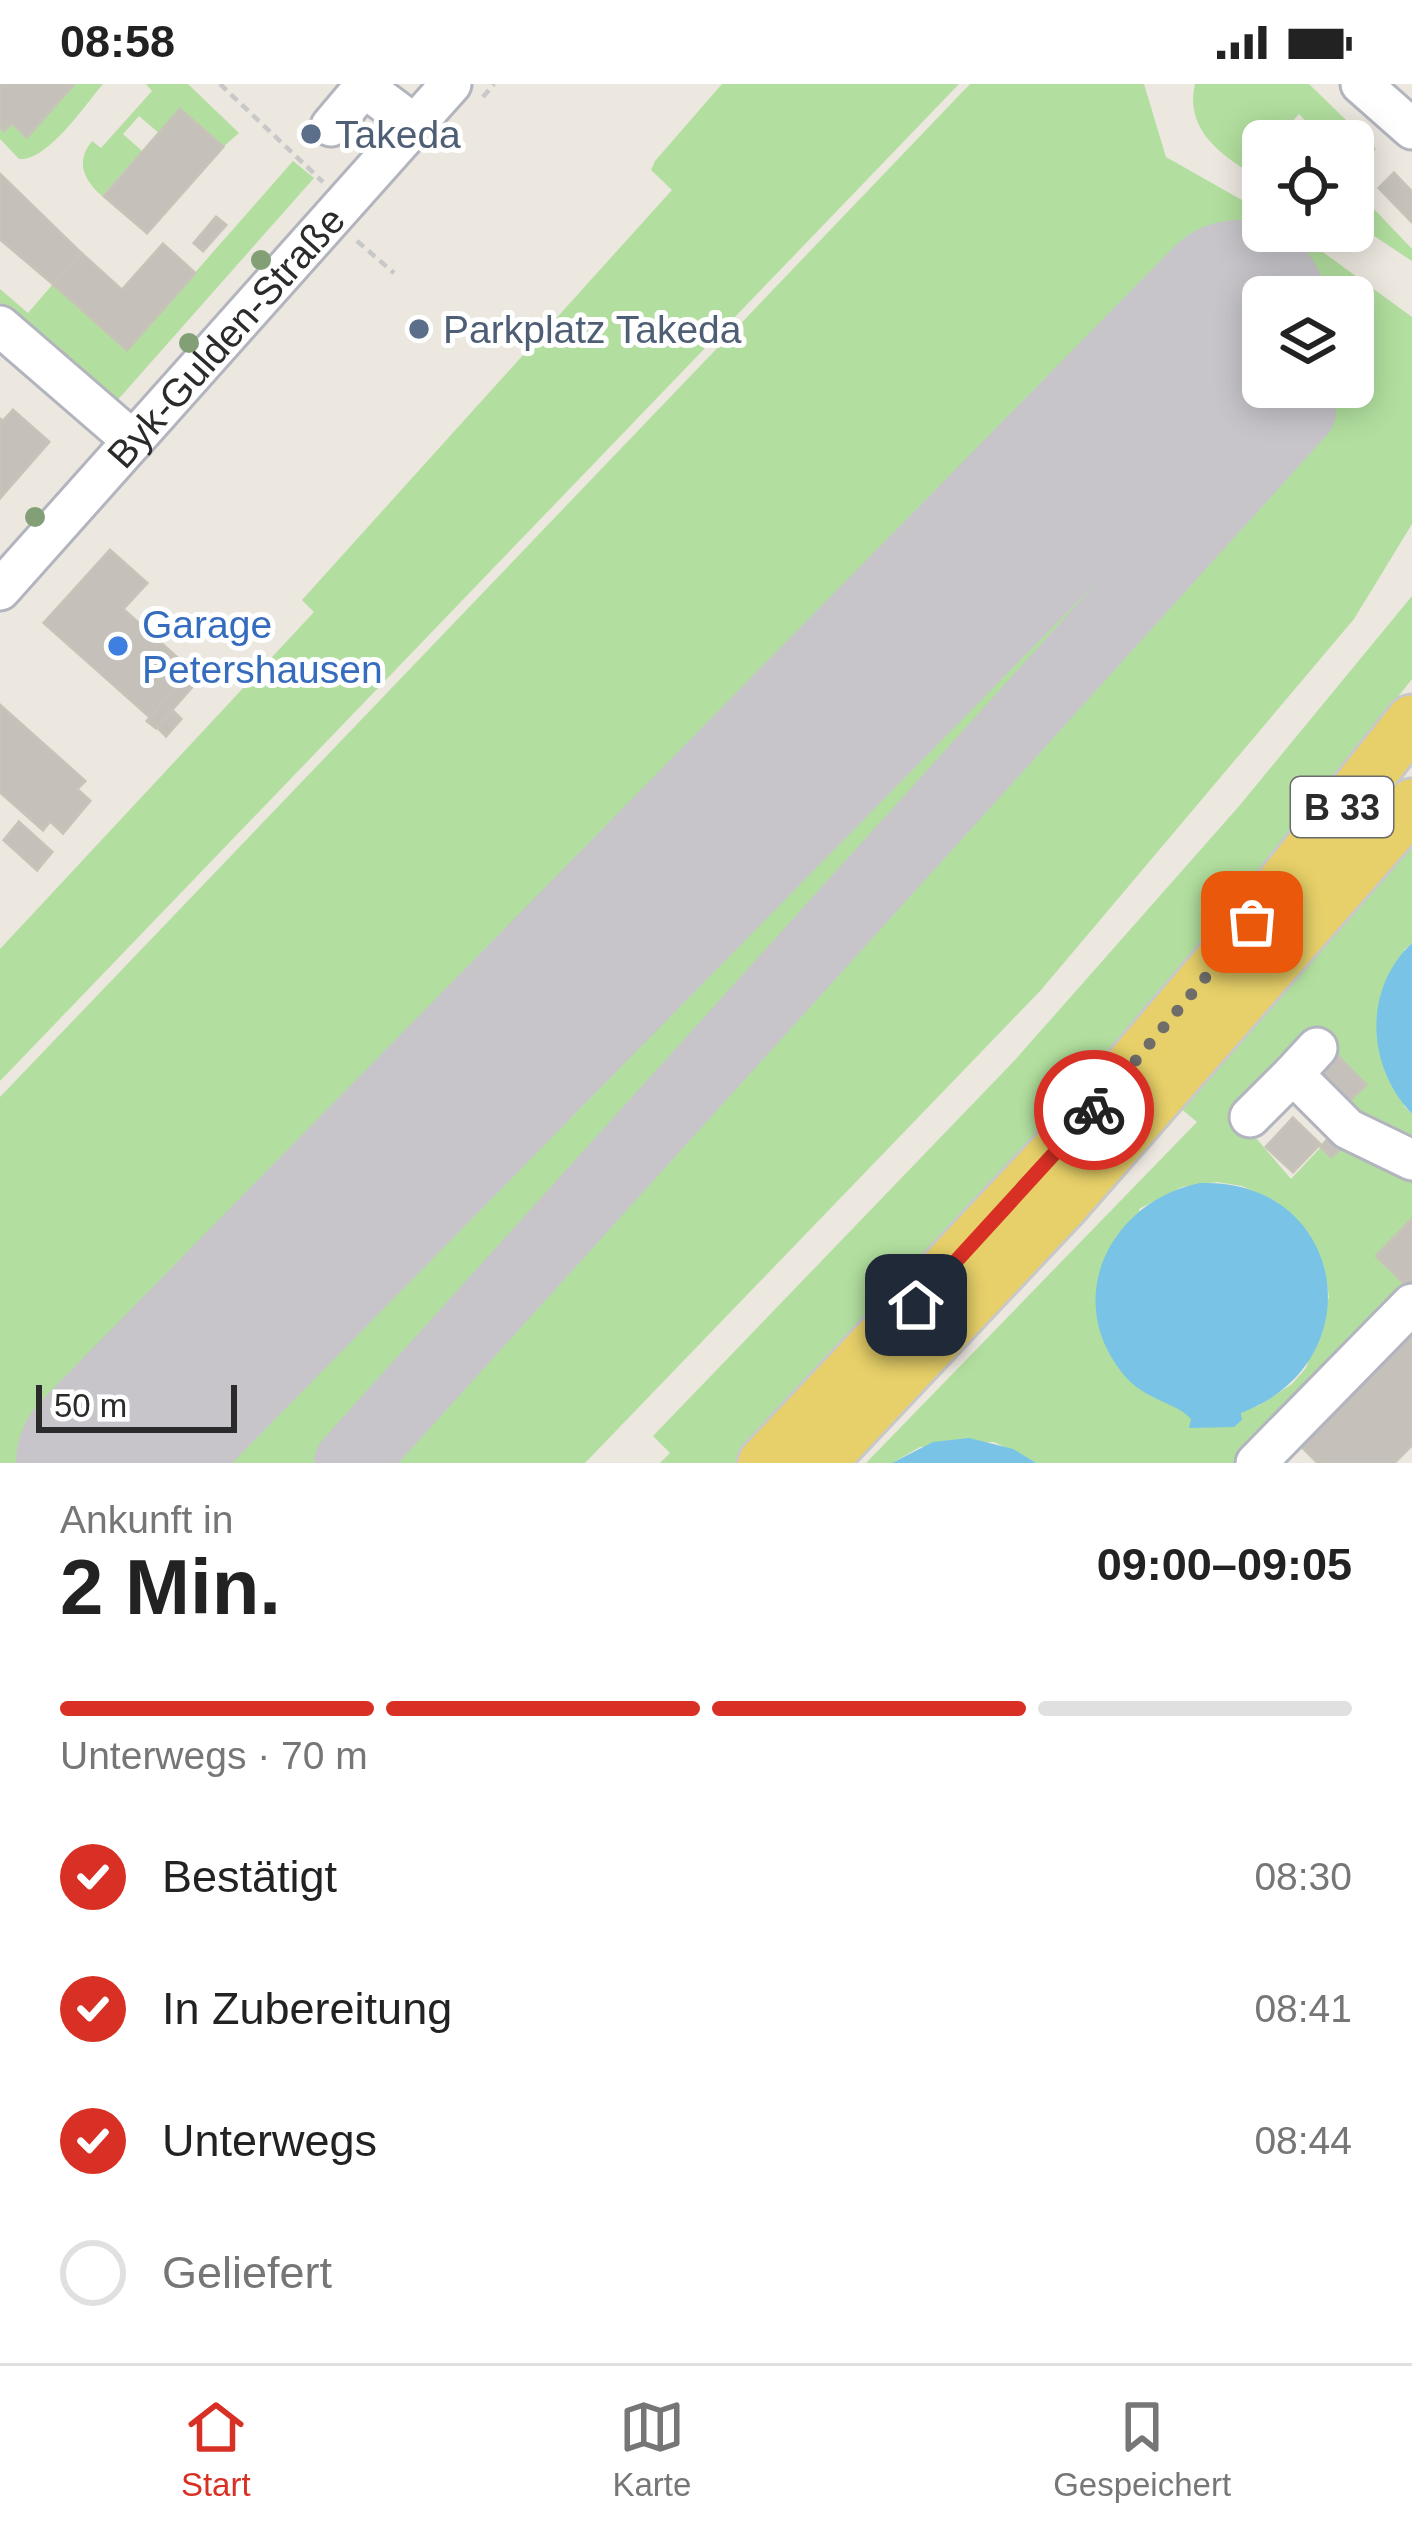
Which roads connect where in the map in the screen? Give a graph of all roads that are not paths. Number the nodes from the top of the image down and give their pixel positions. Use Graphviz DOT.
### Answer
graph roads {
  1 [pos="451,84"];
  2 [pos="1360,84"];
  3 [pos="363,86"];
  4 [pos="415,125"];
  5 [pos="331,126"];
  6 [pos="1412,129"];
  7 [pos="0,326"];
  8 [pos="133,441"];
  9 [pos="0,590"];
  10 [pos="1412,721"];
  11 [pos="1412,805"];
  12 [pos="1250,1117"];
  13 [pos="1412,1160"];
  14 [pos="1412,1304"];
  15 [pos="764,1463"];
  16 [pos="818,1463"];
  17 [pos="1256,1463"];
  1 -- 4 [label="street, Byk-Gulden-Straße"];
  2 -- 6 [label="street"];
  3 -- 4 [label="street"];
  3 -- 5 [label="street"];
  4 -- 8 [label="street, Byk-Gulden-Straße"];
  7 -- 8 [label="street"];
  8 -- 9 [label="street, Byk-Gulden-Straße"];
  10 -- 15 [label="main road, B 33"];
  11 -- 16 [label="main road, B 33"];
  12 -- 13 [label="street"];
  14 -- 17 [label="street"];
}
